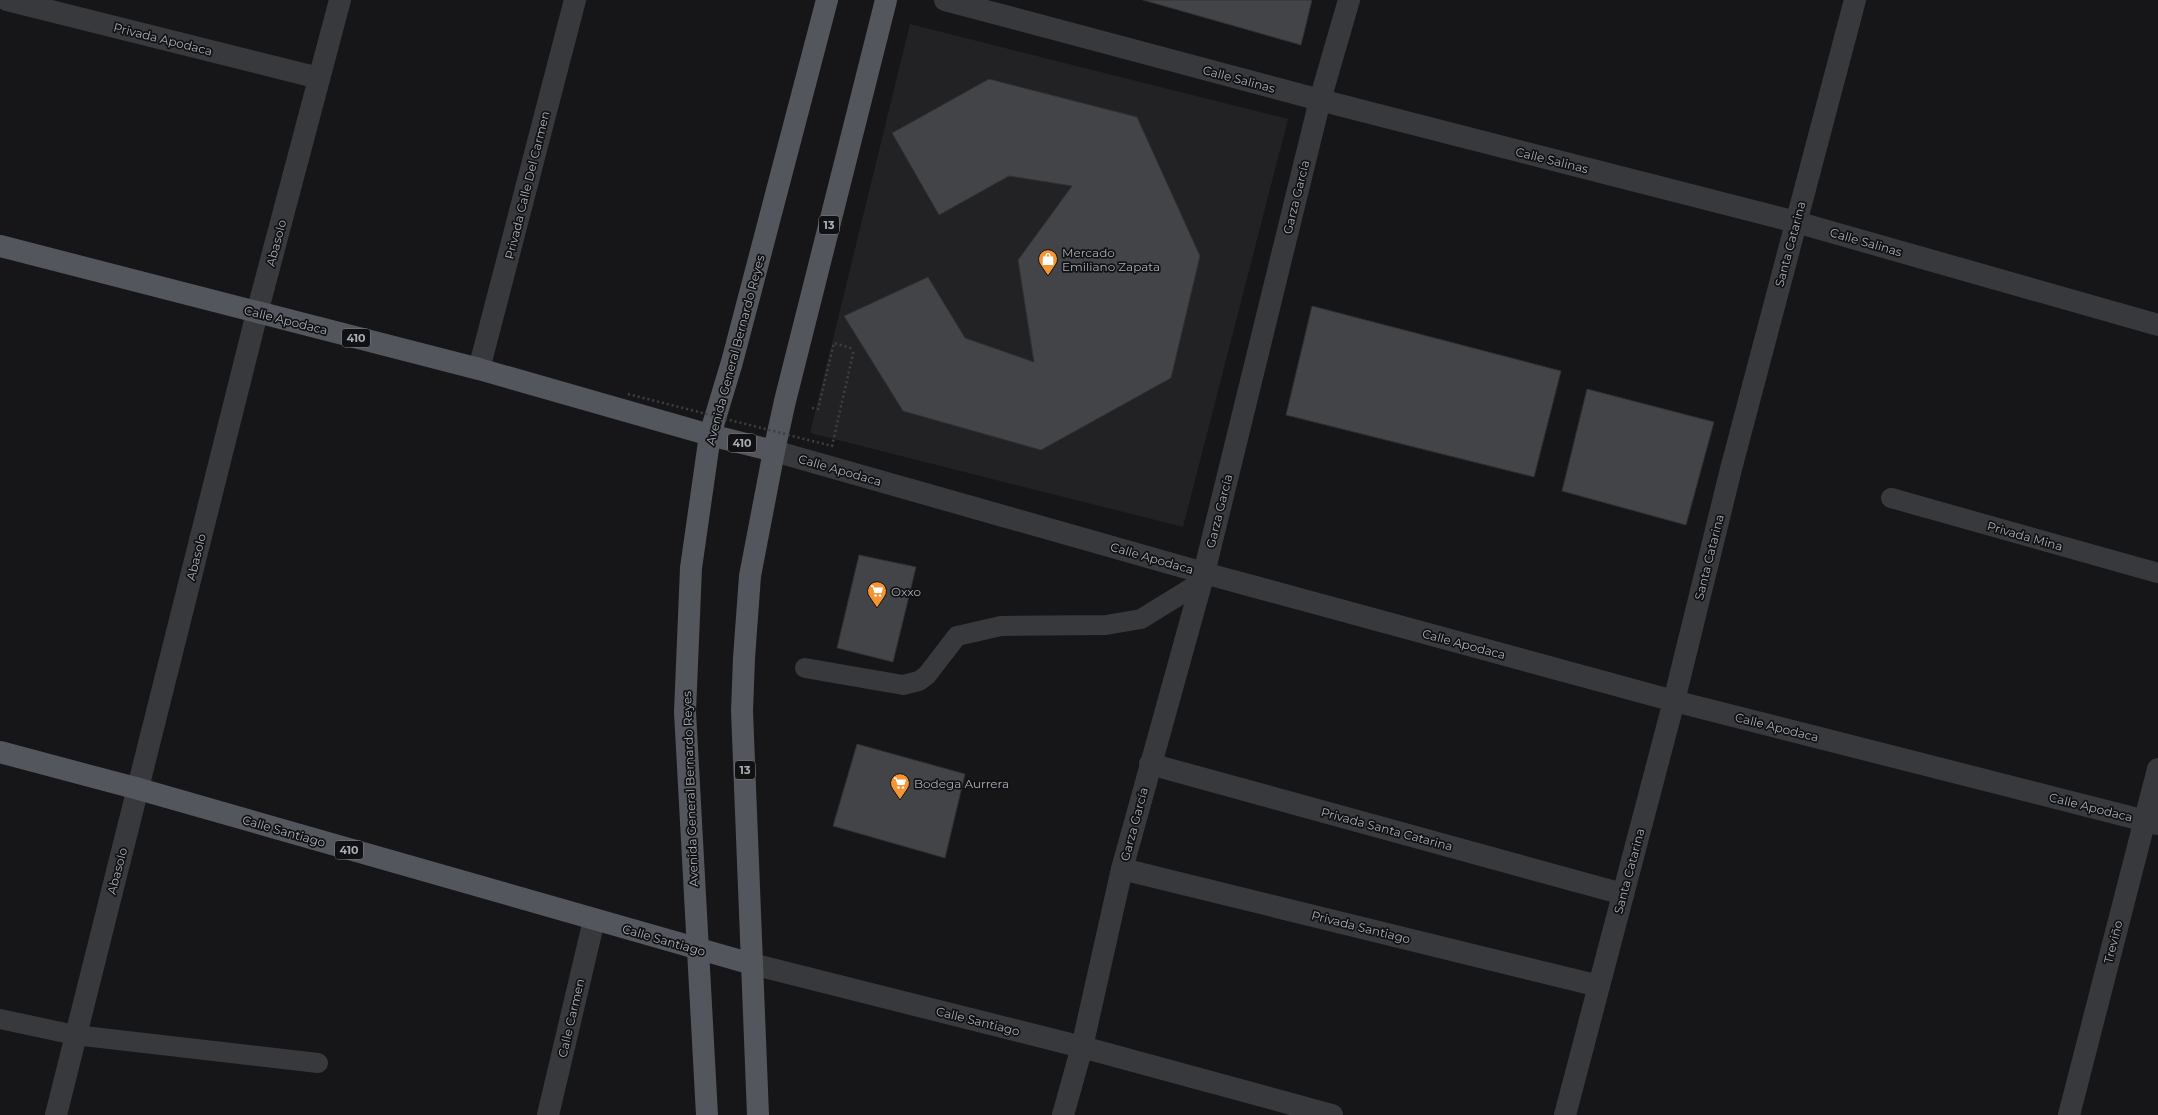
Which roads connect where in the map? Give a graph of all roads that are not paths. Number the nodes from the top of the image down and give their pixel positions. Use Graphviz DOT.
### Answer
graph roads {
  1 [pos="7,0"];
  2 [pos="340,0"];
  3 [pos="575,0"];
  4 [pos="827,0"];
  5 [pos="886,0"];
  6 [pos="945,0"];
  7 [pos="1349,0"];
  8 [pos="1855,0"];
  9 [pos="319,78"];
  10 [pos="1320,100"];
  11 [pos="1796,222"];
  12 [pos="0,246"];
  13 [pos="257,313"];
  14 [pos="2158,325"];
  15 [pos="479,369"];
  16 [pos="710,435"];
  17 [pos="774,451"];
  18 [pos="1891,498"];
  19 [pos="2158,573"];
  20 [pos="1202,577"];
  21 [pos="805,668"];
  22 [pos="1674,701"];
  23 [pos="0,752"];
  24 [pos="1150,764"];
  25 [pos="2158,769"];
  26 [pos="139,789"];
  27 [pos="2151,822"];
  28 [pos="1122,869"];
  29 [pos="1623,894"];
  30 [pos="594,920"];
  31 [pos="698,950"];
  32 [pos="752,964"];
  33 [pos="1600,986"];
  34 [pos="0,1018"];
  35 [pos="75,1035"];
  36 [pos="1082,1047"];
  37 [pos="318,1063"];
  38 [pos="56,1115"];
  39 [pos="548,1115"];
  40 [pos="707,1115"];
  41 [pos="758,1115"];
  42 [pos="1063,1115"];
  43 [pos="1332,1115"];
  44 [pos="1565,1115"];
  45 [pos="2069,1115"];
  1 -- 9 [label="street, Privada Apodaca"];
  2 -- 9 [label="street, Abasolo"];
  3 -- 15 [label="street, Privada Calle Del Carmen"];
  4 -- 16 [label="main road, Avenida General Bernardo Reyes"];
  5 -- 17 [label="main road, 13"];
  6 -- 10 [label="street, Calle Salinas"];
  7 -- 10 [label="street, Garza García"];
  8 -- 11 [label="street, Santa Catarina"];
  9 -- 13 [label="street, Abasolo"];
  10 -- 11 [label="street, Calle Salinas"];
  10 -- 20 [label="street, Garza García"];
  11 -- 14 [label="street, Calle Salinas"];
  11 -- 22 [label="street, Santa Catarina"];
  12 -- 13 [label="main road, Calle Apodaca / 410"];
  13 -- 15 [label="main road, Calle Apodaca / 410"];
  13 -- 26 [label="street, Abasolo"];
  15 -- 16 [label="main road, Calle Apodaca / 410"];
  16 -- 17 [label="main road, 410"];
  16 -- 31 [label="main road, Avenida General Bernardo Reyes"];
  17 -- 20 [label="street, Calle Apodaca"];
  17 -- 32 [label="main road, 13"];
  18 -- 19 [label="lane, Privada Mina"];
  20 -- 21 [label="lane"];
  20 -- 22 [label="street, Calle Apodaca"];
  20 -- 24 [label="street, Garza García"];
  22 -- 27 [label="street, Calle Apodaca"];
  22 -- 29 [label="street, Santa Catarina"];
  23 -- 26 [label="main road, Calle Santiago / 410"];
  24 -- 28 [label="street, Garza García"];
  24 -- 29 [label="street, Privada Santa Catarina"];
  25 -- 27 [label="street, Treviño"];
  26 -- 30 [label="main road, Calle Santiago / 410"];
  26 -- 35 [label="street, Abasolo"];
  27 -- 45 [label="street, Treviño"];
  28 -- 33 [label="street, Privada Santiago"];
  28 -- 36 [label="street, Garza García"];
  29 -- 33 [label="street, Santa Catarina"];
  30 -- 31 [label="main road, Calle Santiago / 410"];
  30 -- 39 [label="street, Calle Carmen"];
  31 -- 32 [label="main road, Calle Santiago / 410"];
  31 -- 40 [label="main road, Avenida General Bernardo Reyes"];
  32 -- 36 [label="street, Calle Santiago"];
  32 -- 41 [label="main road, 13"];
  33 -- 44 [label="street, Santa Catarina"];
  34 -- 35 [label="lane"];
  35 -- 37 [label="lane"];
  35 -- 38 [label="street, Abasolo"];
  36 -- 42 [label="street, Garza García"];
  36 -- 43 [label="street, Calle Santiago"];
}
